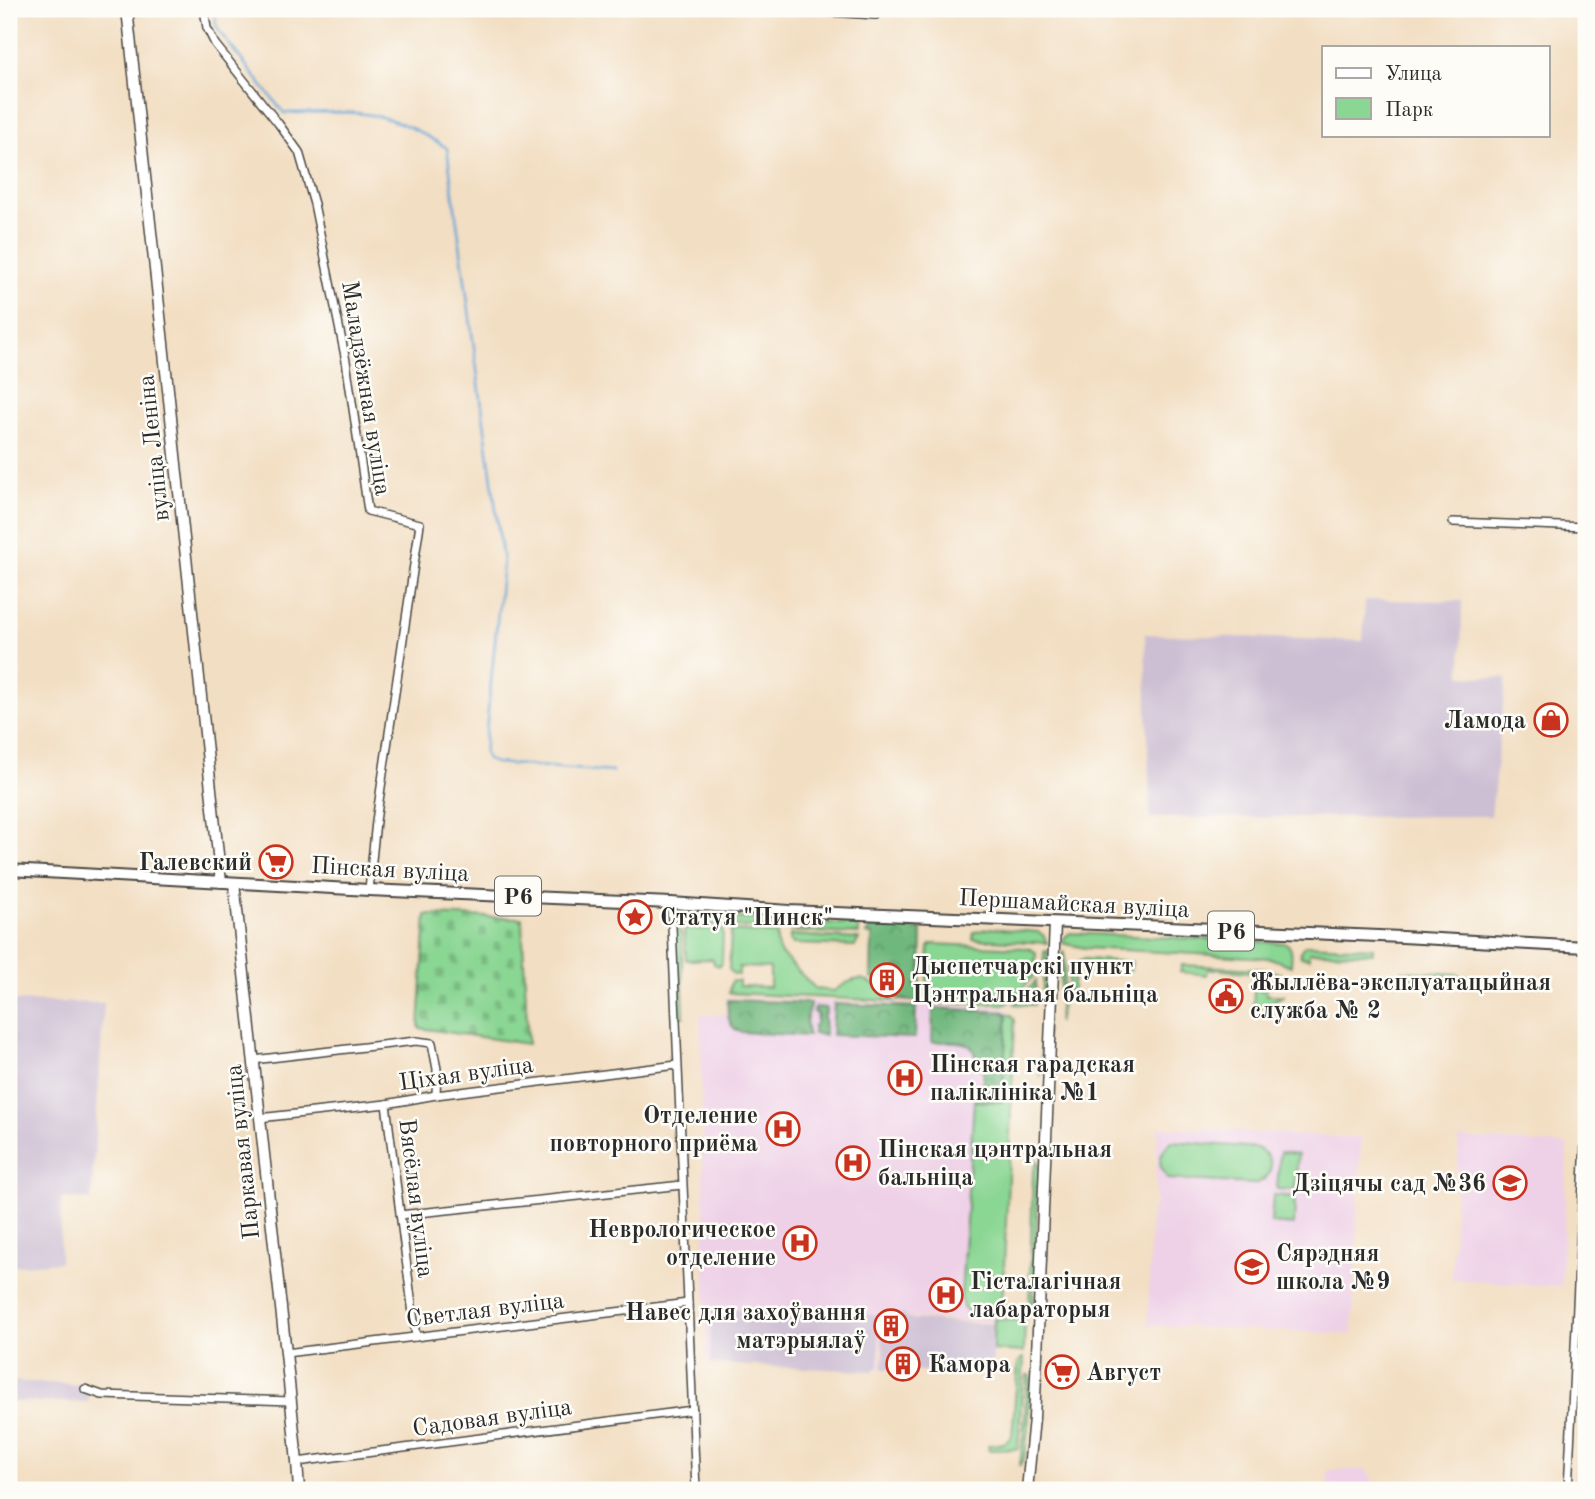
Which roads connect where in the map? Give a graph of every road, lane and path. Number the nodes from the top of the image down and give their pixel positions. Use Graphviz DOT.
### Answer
graph roads {
  1 [pos="127,9"];
  2 [pos="204,9"];
  3 [pos="781,9"];
  4 [pos="876,15"];
  5 [pos="1453,522"];
  6 [pos="1586,527"];
  7 [pos="9,870"];
  8 [pos="221,882"];
  9 [pos="234,883"];
  10 [pos="369,890"];
  11 [pos="671,903"];
  12 [pos="1055,923"];
  13 [pos="1586,947"];
  14 [pos="253,1059"];
  15 [pos="677,1065"];
  16 [pos="436,1095"];
  17 [pos="386,1104"];
  18 [pos="259,1118"];
  19 [pos="1586,1121"];
  20 [pos="682,1185"];
  21 [pos="400,1214"];
  22 [pos="688,1303"];
  23 [pos="416,1337"];
  24 [pos="286,1353"];
  25 [pos="85,1389"];
  26 [pos="291,1401"];
  27 [pos="692,1410"];
  28 [pos="297,1462"];
  29 [pos="299,1490"];
  30 [pos="696,1490"];
  31 [pos="1027,1490"];
  32 [pos="1568,1490"];
  1 -- 8 [label="street, вуліца Леніна"];
  2 -- 10 [label="street, Маладзёжная вуліца"];
  3 -- 4 [label="street"];
  5 -- 6 [label="street"];
  7 -- 8 [label="main road, Р6"];
  8 -- 9 [label="main road, Р6"];
  9 -- 10 [label="main road, Пінская вуліца / Р6"];
  9 -- 14 [label="street, Паркавая вуліца"];
  10 -- 11 [label="main road, Пінская вуліца / Р6"];
  11 -- 12 [label="main road, Першамайская вуліца / Р6"];
  11 -- 15 [label="street"];
  12 -- 13 [label="main road, Першамайская вуліца / Р6"];
  12 -- 31 [label="street"];
  14 -- 16 [label="street"];
  14 -- 18 [label="street, Паркавая вуліца"];
  15 -- 16 [label="street, Ціхая вуліца"];
  15 -- 20 [label="street"];
  16 -- 17 [label="street, Ціхая вуліца"];
  17 -- 18 [label="street, Ціхая вуліца"];
  17 -- 21 [label="street, Вясёлая вуліца"];
  18 -- 24 [label="street, Паркавая вуліца"];
  19 -- 32 [label="street"];
  20 -- 21 [label="street"];
  20 -- 22 [label="street"];
  21 -- 23 [label="street, Вясёлая вуліца"];
  22 -- 23 [label="street, Светлая вуліца"];
  22 -- 27 [label="street"];
  23 -- 24 [label="street, Светлая вуліца"];
  24 -- 26 [label="street, Паркавая вуліца"];
  25 -- 26 [label="street"];
  26 -- 28 [label="street, Паркавая вуліца"];
  27 -- 28 [label="street, Садовая вуліца"];
  27 -- 30 [label="street"];
  28 -- 29 [label="street, Паркавая вуліца"];
}
